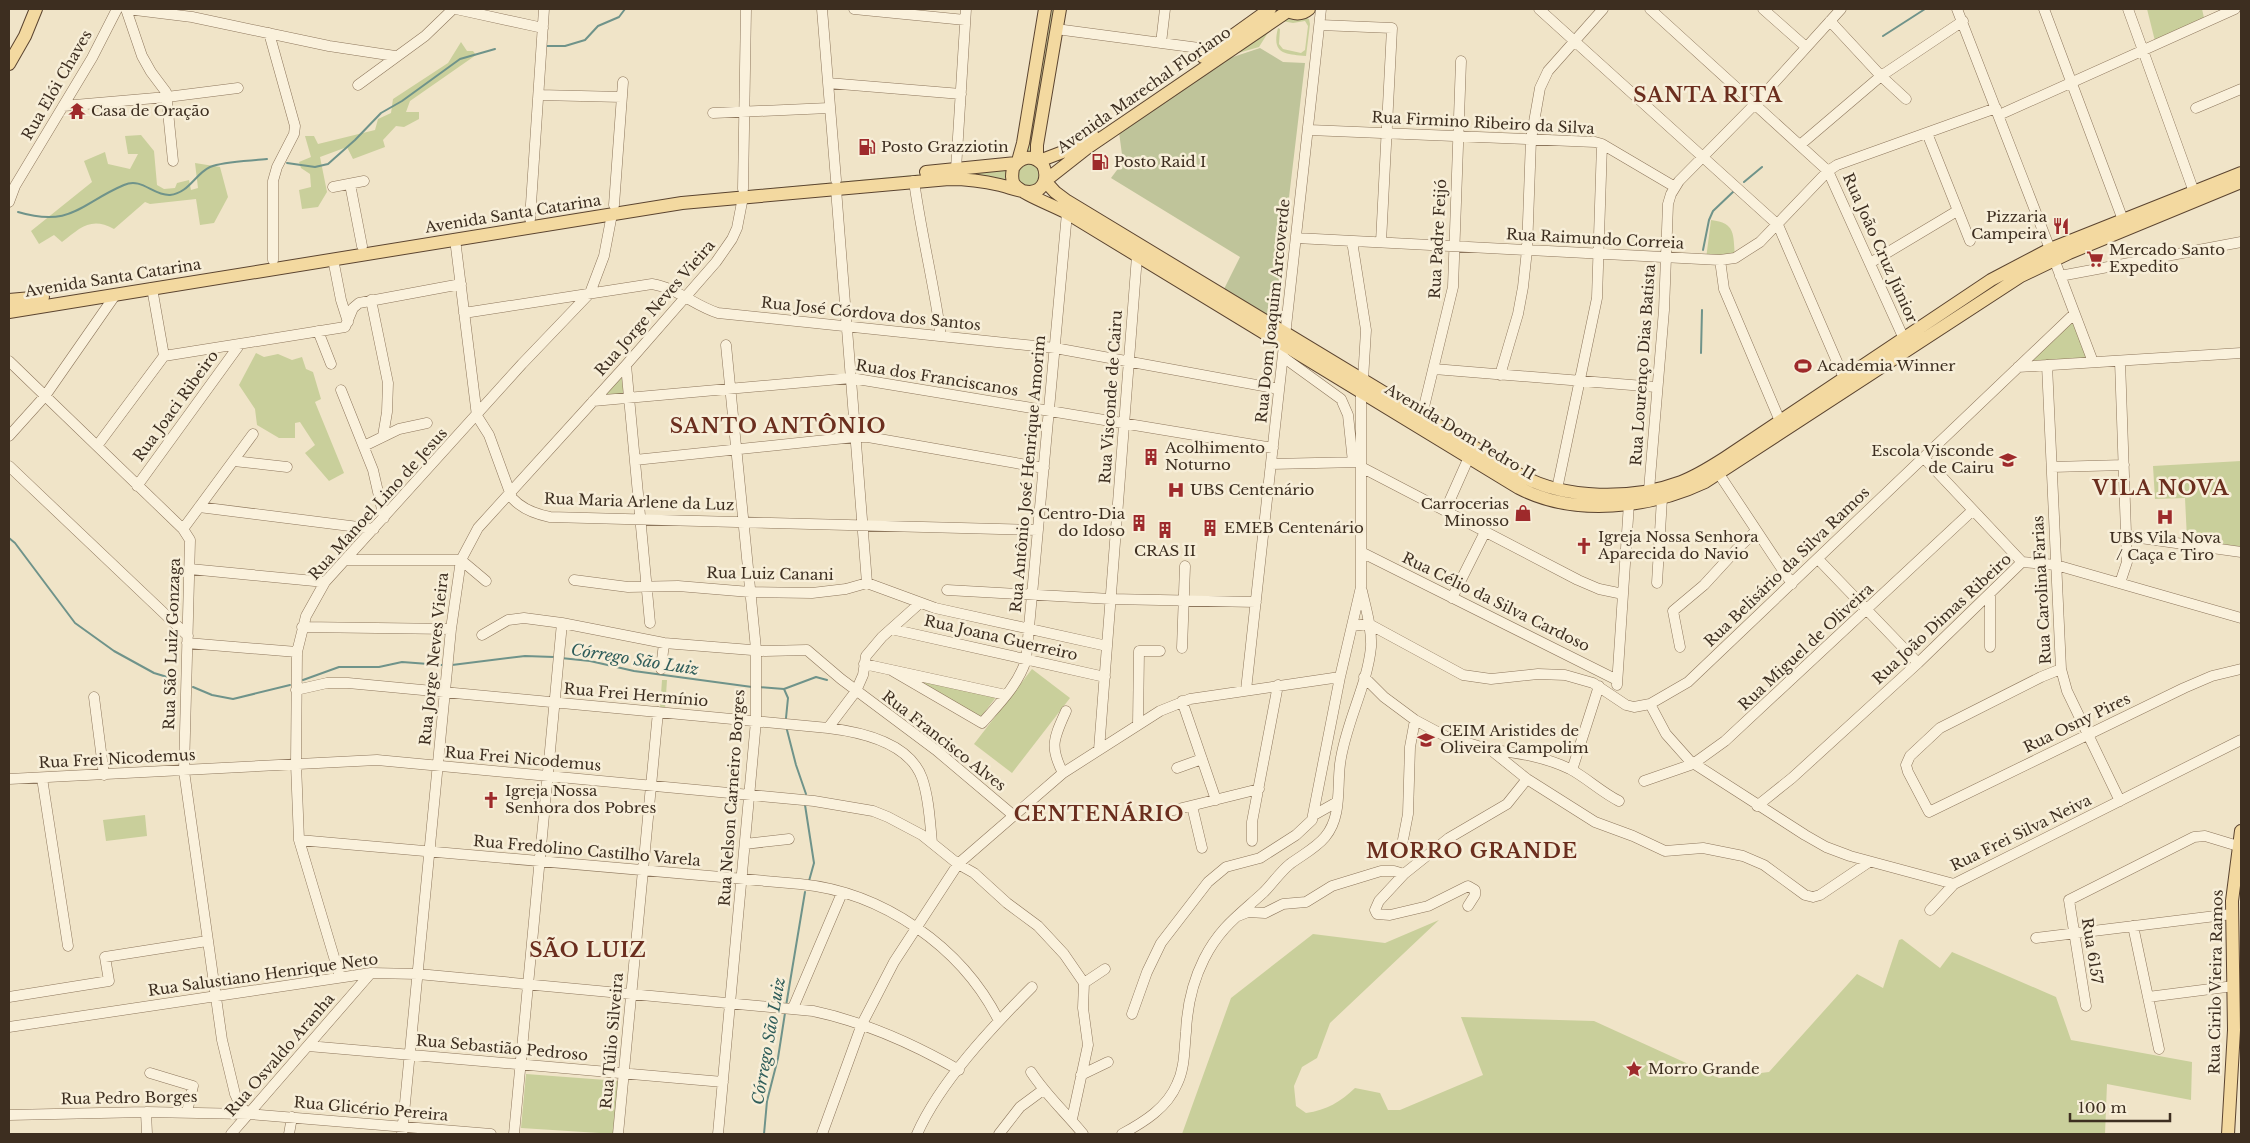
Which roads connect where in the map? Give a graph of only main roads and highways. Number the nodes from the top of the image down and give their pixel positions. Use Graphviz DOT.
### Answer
graph roads {
  1 [pos="28,9"];
  2 [pos="36,9"];
  3 [pos="1045,9"];
  4 [pos="1060,9"];
  5 [pos="1287,10"];
  6 [pos="1266,11"];
  7 [pos="1306,11"];
  8 [pos="9,50"];
  9 [pos="9,64"];
  10 [pos="1085,145"];
  11 [pos="1038,160"];
  12 [pos="1071,160"];
  13 [pos="1017,162"];
  14 [pos="2241,173"];
  15 [pos="1045,181"];
  16 [pos="2241,182"];
  17 [pos="836,184"];
  18 [pos="1024,191"];
  19 [pos="1067,207"];
  20 [pos="613,210"];
  21 [pos="2052,254"];
  22 [pos="9,300"];
  23 [pos="9,312"];
  24 [pos="1284,345"];
  25 [pos="1362,386"];
  26 [pos="2241,831"];
  27 [pos="2237,943"];
  28 [pos="2235,1109"];
  29 [pos="2228,1134"];
  1 -- 8 [label="main road"];
  2 -- 9 [label="main road"];
  3 -- 13 [label="main road"];
  4 -- 11 [label="main road"];
  5 -- 7 [label="main road"];
  5 -- 10 [label="main road, Avenida Marechal Floriano"];
  6 -- 10 [label="main road, Avenida Marechal Floriano"];
  10 -- 11 [label="main road, Avenida Marechal Floriano"];
  10 -- 12 [label="main road, Avenida Marechal Floriano"];
  11 -- 13 [label="main road"];
  11 -- 15 [label="main road"];
  12 -- 15 [label="main road, Avenida Marechal Floriano"];
  12 -- 19 [label="main road"];
  13 -- 17 [label="main road, Avenida Santa Catarina"];
  13 -- 18 [label="main road"];
  14 -- 21 [label="main road, Avenida Dom Pedro II"];
  15 -- 18 [label="main road"];
  15 -- 19 [label="main road, Avenida Dom Pedro II"];
  16 -- 21 [label="main road, Avenida Dom Pedro II"];
  17 -- 18 [label="main road, Avenida Santa Catarina"];
  17 -- 20 [label="main road, Avenida Santa Catarina"];
  18 -- 19 [label="main road, Avenida Dom Pedro II"];
  19 -- 24 [label="main road, Avenida Dom Pedro II"];
  19 -- 24 [label="main road, Avenida Dom Pedro II"];
  20 -- 22 [label="main road, Avenida Santa Catarina"];
  20 -- 23 [label="main road, Avenida Santa Catarina"];
  21 -- 25 [label="main road, Avenida Dom Pedro II"];
  21 -- 25 [label="main road, Avenida Dom Pedro II"];
  24 -- 25 [label="main road, Avenida Dom Pedro II"];
  26 -- 27 [label="main road, Rua Cirilo Vieira Ramos"];
  27 -- 28 [label="main road, Rua Cirilo Vieira Ramos"];
  28 -- 29 [label="main road, Rua Cirilo Vieira Ramos"];
}
